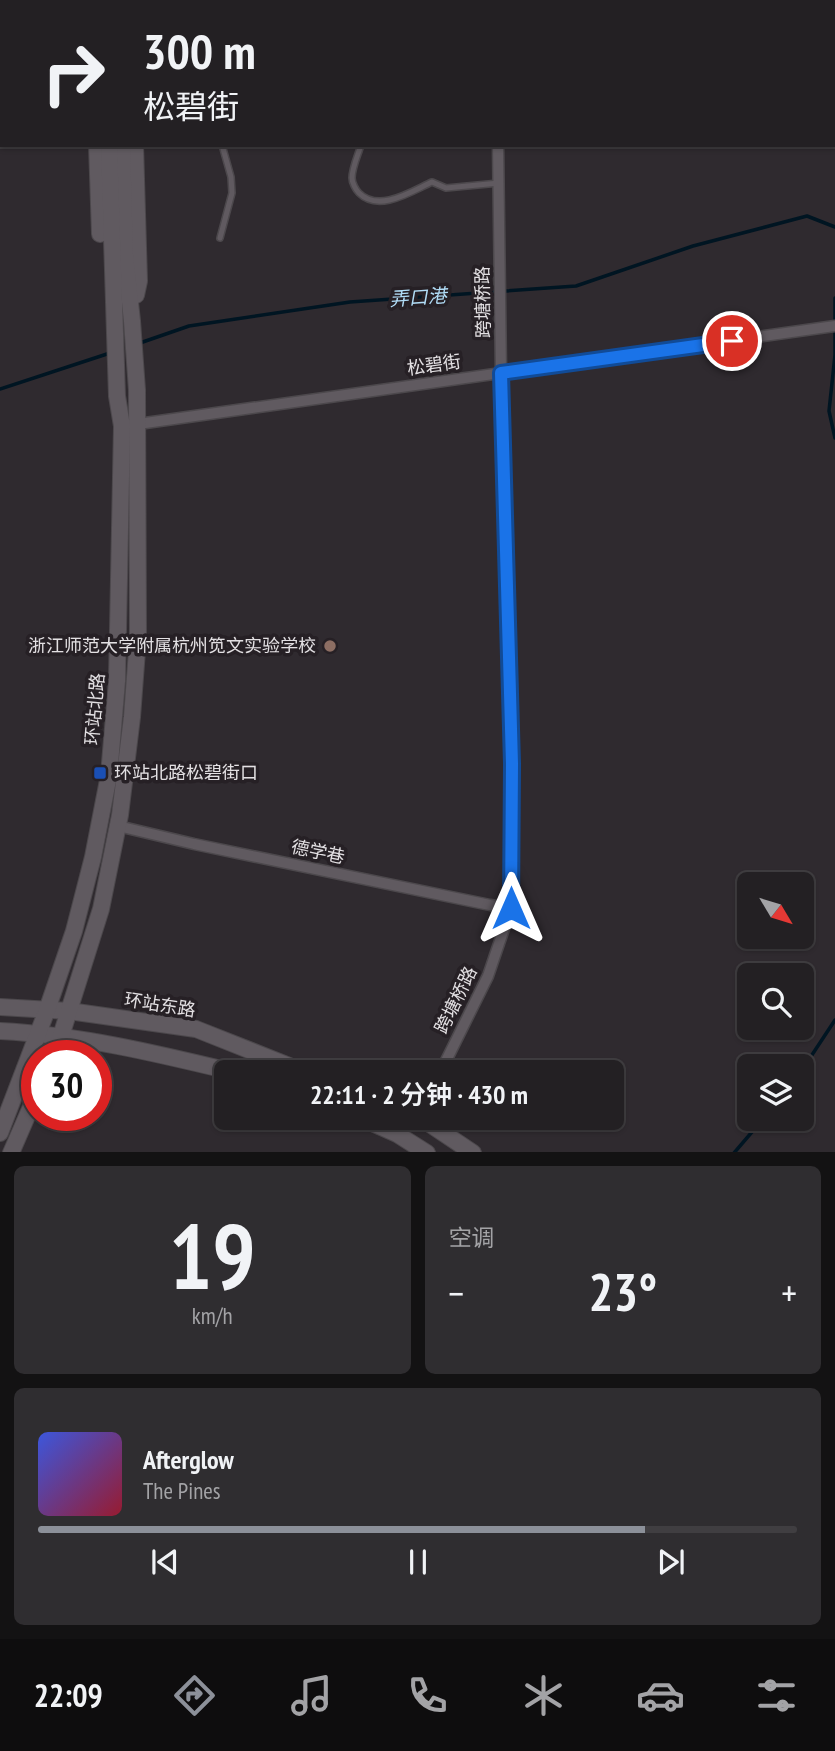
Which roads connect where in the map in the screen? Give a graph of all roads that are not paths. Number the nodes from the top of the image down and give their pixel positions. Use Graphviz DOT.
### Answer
graph roads {
  1 [pos="97,147"];
  2 [pos="109,147"];
  3 [pos="122,147"];
  4 [pos="135,147"];
  5 [pos="223,147"];
  6 [pos="360,147"];
  7 [pos="498,147"];
  8 [pos="499,183"];
  9 [pos="220,238"];
  10 [pos="132,321"];
  11 [pos="835,326"];
  12 [pos="115,330"];
  13 [pos="501,373"];
  14 [pos="130,425"];
  15 [pos="118,826"];
  16 [pos="511,908"];
  17 [pos="0,1007"];
  18 [pos="47,1010"];
  19 [pos="69,1011"];
  20 [pos="0,1031"];
  21 [pos="38,1033"];
  22 [pos="61,1036"];
  23 [pos="59,1040"];
  24 [pos="274,1060"];
  25 [pos="446,1060"];
  26 [pos="214,1067"];
  27 [pos="21,1130"];
  28 [pos="388,1130"];
  29 [pos="439,1130"];
  30 [pos="0,1133"];
  31 [pos="11,1152"];
  32 [pos="425,1152"];
  33 [pos="472,1152"];
  1 -- 12 [label="main road"];
  2 -- 12 [label="main road, 环站北路"];
  3 -- 10 [label="main road, 环站北路"];
  4 -- 10 [label="main road"];
  5 -- 9 [label="lane"];
  6 -- 8 [label="lane"];
  7 -- 8 [label="street, 跨塘桥路"];
  8 -- 13 [label="street, 跨塘桥路"];
  10 -- 14 [label="main road, 环站北路"];
  11 -- 13 [label="street, 松碧街"];
  12 -- 14 [label="main road, 环站北路"];
  13 -- 14 [label="street, 松碧街"];
  13 -- 16 [label="street, 跨塘桥路"];
  14 -- 15 [label="main road, 环站北路"];
  14 -- 18 [label="main road, 环站北路"];
  15 -- 16 [label="street, 德学巷"];
  15 -- 19 [label="main road, 环站北路"];
  16 -- 25 [label="street, 跨塘桥路"];
  17 -- 18 [label="main road, 环站东路"];
  18 -- 19 [label="main road, 环站东路"];
  18 -- 21 [label="main road, 环站北路"];
  19 -- 22 [label="main road, 环站北路"];
  19 -- 24 [label="main road, 环站东路"];
  20 -- 21 [label="main road"];
  21 -- 22 [label="main road"];
  21 -- 30 [label="main road, 环站北路"];
  22 -- 23 [label="main road, 环站北路"];
  22 -- 26 [label="main road"];
  27 -- 31 [label="main road"];
  28 -- 32 [label="main road"];
  29 -- 33 [label="main road"];
}
